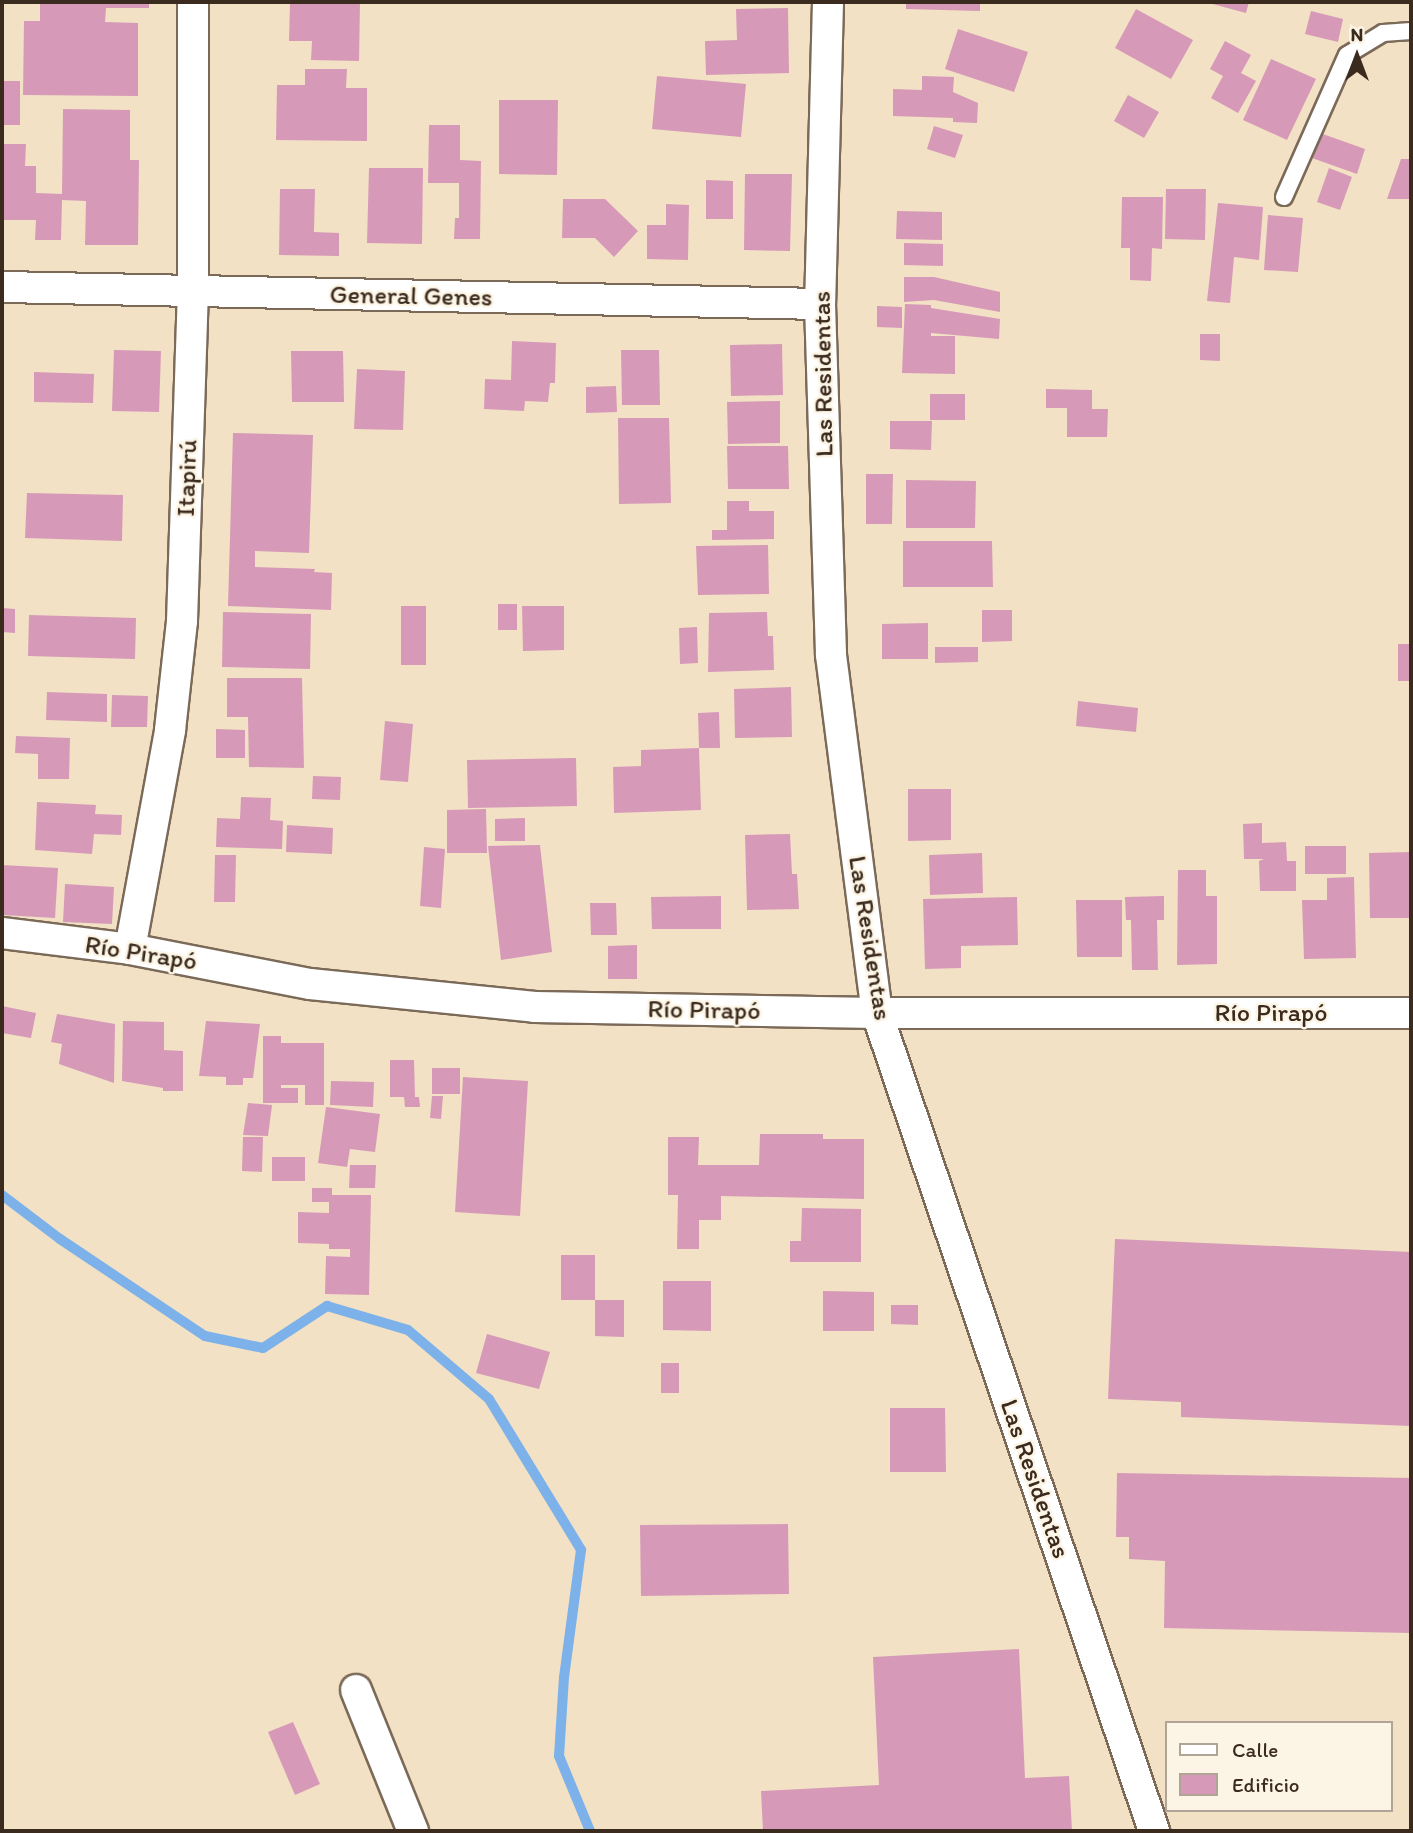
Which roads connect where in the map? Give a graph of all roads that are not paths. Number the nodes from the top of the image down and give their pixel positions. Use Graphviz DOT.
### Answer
graph roads {
  1 [pos="193,2"];
  2 [pos="828,2"];
  3 [pos="1411,31"];
  4 [pos="1284,198"];
  5 [pos="2,288"];
  6 [pos="193,291"];
  7 [pos="820,304"];
  8 [pos="2,933"];
  9 [pos="130,949"];
  10 [pos="877,1013"];
  11 [pos="1411,1013"];
  12 [pos="356,1690"];
  13 [pos="413,1831"];
  14 [pos="1154,1831"];
  1 -- 6 [label="street, Itapirú"];
  2 -- 7 [label="street, Las Residentas"];
  3 -- 4 [label="lane"];
  5 -- 6 [label="street, General Genes"];
  6 -- 7 [label="street, General Genes"];
  6 -- 9 [label="street, Itapirú"];
  7 -- 10 [label="street, Las Residentas"];
  8 -- 9 [label="street, Río Pirapó"];
  9 -- 10 [label="street, Río Pirapó"];
  10 -- 11 [label="street, Río Pirapó"];
  10 -- 14 [label="street, Las Residentas"];
  12 -- 13 [label="street"];
}
